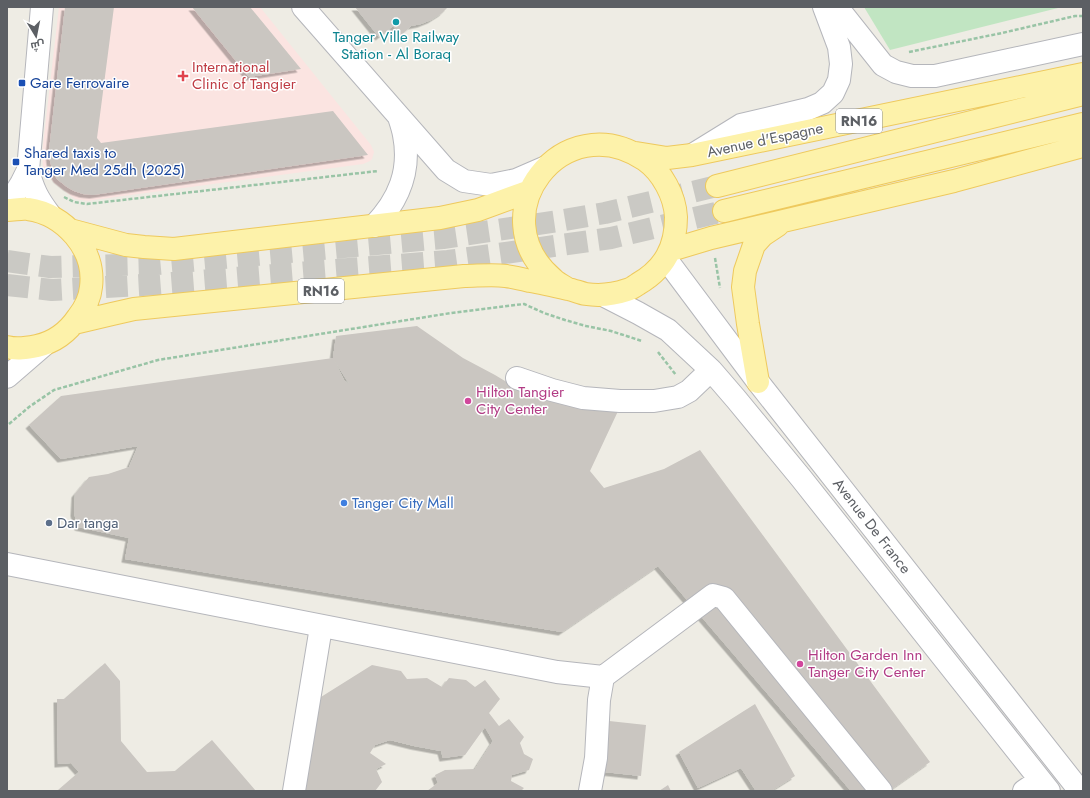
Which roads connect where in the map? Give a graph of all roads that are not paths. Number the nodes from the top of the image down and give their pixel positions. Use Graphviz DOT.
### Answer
graph roads {
  1 [pos="42,7"];
  2 [pos="303,7"];
  3 [pos="824,7"];
  4 [pos="837,7"];
  5 [pos="1083,44"];
  6 [pos="1083,74"];
  7 [pos="1083,94"];
  8 [pos="398,114"];
  9 [pos="1083,124"];
  10 [pos="1083,146"];
  11 [pos="635,153"];
  12 [pos="692,155"];
  13 [pos="546,167"];
  14 [pos="28,170"];
  15 [pos="716,186"];
  16 [pos="530,191"];
  17 [pos="7,206"];
  18 [pos="7,210"];
  19 [pos="724,211"];
  20 [pos="50,215"];
  21 [pos="784,221"];
  22 [pos="374,226"];
  23 [pos="70,230"];
  24 [pos="668,254"];
  25 [pos="568,289"];
  26 [pos="603,295"];
  27 [pos="74,324"];
  28 [pos="44,345"];
  29 [pos="7,347"];
  30 [pos="711,370"];
  31 [pos="7,377"];
  32 [pos="517,378"];
  33 [pos="758,382"];
  34 [pos="7,564"];
  35 [pos="321,627"];
  36 [pos="603,677"];
  37 [pos="1038,787"];
  38 [pos="294,791"];
  39 [pos="590,791"];
  40 [pos="881,791"];
  41 [pos="1080,791"];
  1 -- 14 [label="street"];
  2 -- 8 [label="street"];
  3 -- 12 [label="street"];
  4 -- 5 [label="street"];
  6 -- 12 [label="main road, Avenue d'Espagne / RN16"];
  7 -- 15 [label="main road, RN16 / RN16"];
  8 -- 13 [label="street"];
  8 -- 22 [label="street"];
  9 -- 19 [label="main road"];
  10 -- 21 [label="main road"];
  11 -- 12 [label="main road, Avenue d'Espagne / RN16"];
  11 -- 13 [label="main road, RN16"];
  11 -- 24 [label="main road, RN16"];
  13 -- 16 [label="main road, RN16"];
  14 -- 17 [label="street"];
  14 -- 20 [label="street"];
  16 -- 22 [label="main road, RN16"];
  16 -- 25 [label="main road, RN16"];
  18 -- 20 [label="main road, RN16"];
  20 -- 23 [label="main road, RN16"];
  21 -- 24 [label="main road"];
  21 -- 33 [label="main road"];
  22 -- 23 [label="main road, RN16"];
  23 -- 27 [label="main road, RN16"];
  24 -- 26 [label="main road, RN16"];
  24 -- 33 [label="street, Avenue De France"];
  25 -- 26 [label="main road, RN16"];
  25 -- 27 [label="main road, RN16"];
  26 -- 30 [label="street, Avenue De France"];
  27 -- 28 [label="main road, RN16"];
  28 -- 29 [label="main road, RN16"];
  28 -- 31 [label="street"];
  30 -- 32 [label="street"];
  30 -- 37 [label="street, Avenue De France"];
  33 -- 41 [label="street, Avenue De France"];
  34 -- 35 [label="street"];
  35 -- 36 [label="street"];
  35 -- 38 [label="street"];
  36 -- 39 [label="street"];
  36 -- 40 [label="street"];
}
